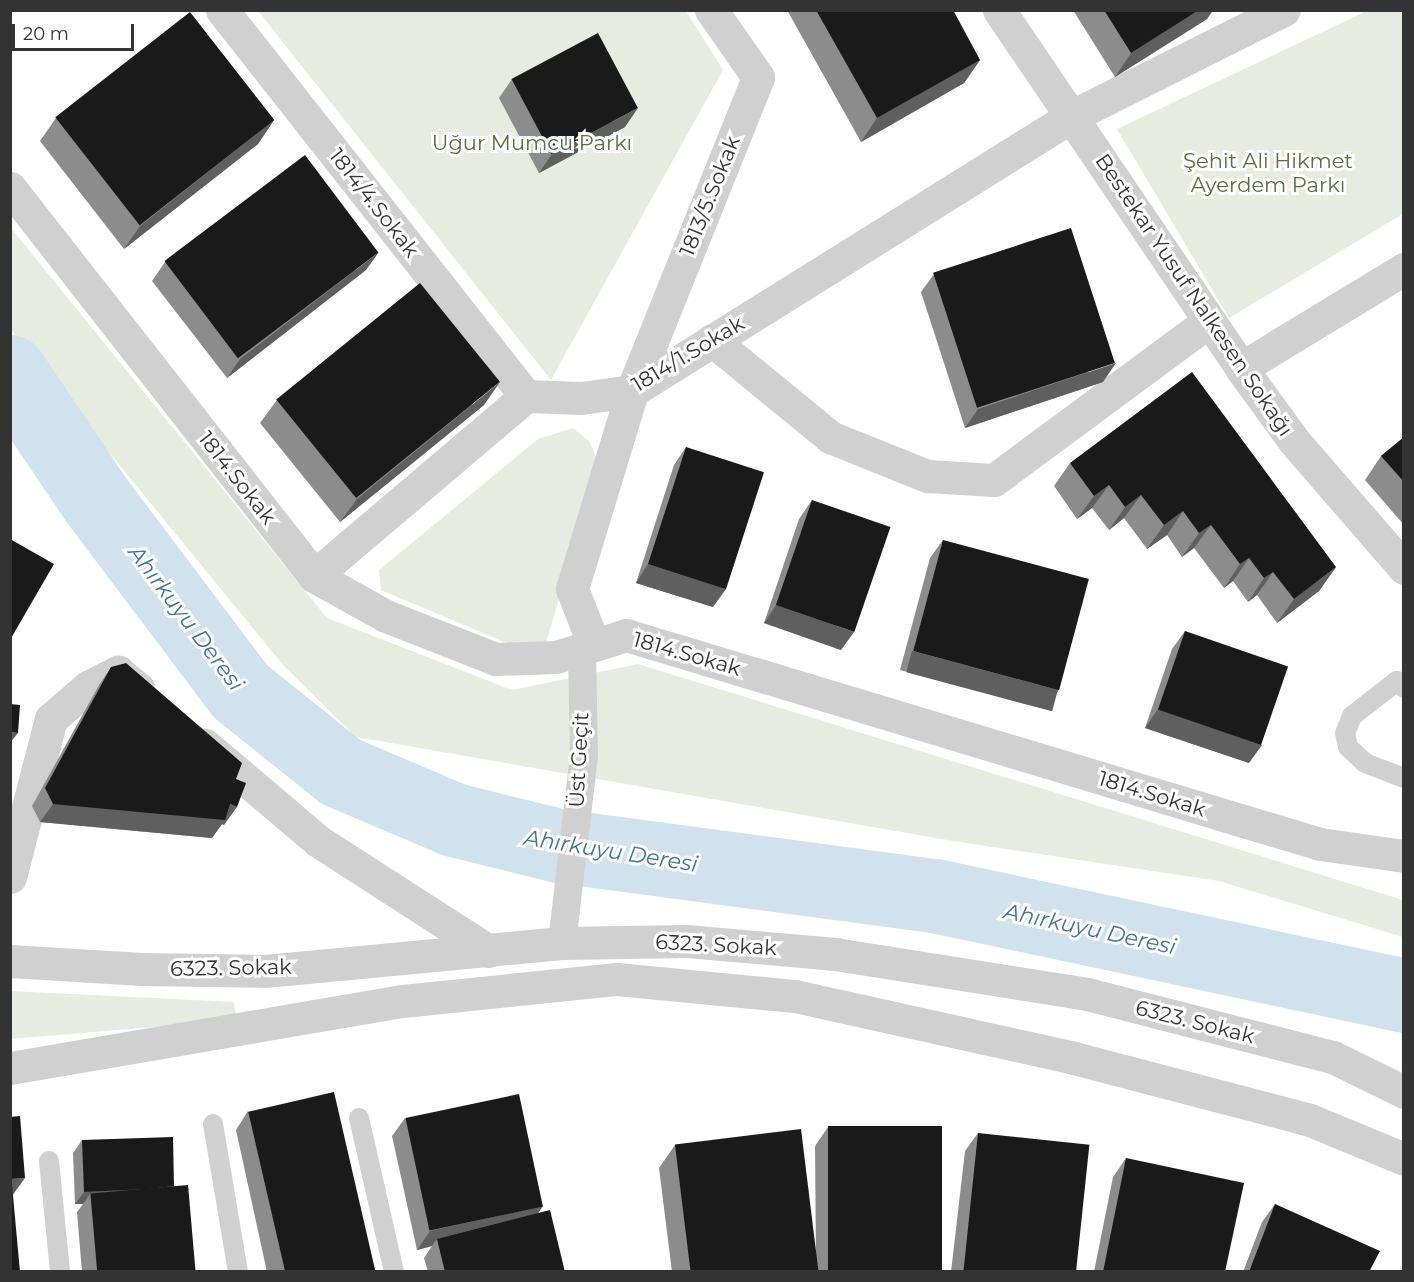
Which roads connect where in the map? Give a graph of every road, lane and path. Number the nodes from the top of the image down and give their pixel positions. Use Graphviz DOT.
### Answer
graph roads {
  1 [pos="222,10"];
  2 [pos="711,10"];
  3 [pos="999,10"];
  4 [pos="1284,10"];
  5 [pos="1072,116"];
  6 [pos="10,188"];
  7 [pos="1404,269"];
  8 [pos="1209,321"];
  9 [pos="712,340"];
  10 [pos="1241,368"];
  11 [pos="632,391"];
  12 [pos="526,396"];
  13 [pos="1404,568"];
  14 [pos="314,576"];
  15 [pos="588,646"];
  16 [pos="1404,688"];
  17 [pos="1404,778"];
  18 [pos="1404,856"];
  19 [pos="10,877"];
  20 [pos="561,943"];
  21 [pos="489,951"];
  22 [pos="10,961"];
  23 [pos="10,1068"];
  24 [pos="1404,1092"];
  25 [pos="359,1119"];
  26 [pos="213,1124"];
  27 [pos="1404,1159"];
  28 [pos="49,1161"];
  29 [pos="60,1272"];
  30 [pos="238,1272"];
  31 [pos="394,1272"];
  1 -- 12 [label="street, 1814/4.Sokak"];
  2 -- 11 [label="street, 1813/5.Sokak"];
  3 -- 5 [label="street, Bestekar Yusuf Nalkesen Sokağı"];
  4 -- 5 [label="street, 1814/1.Sokak"];
  5 -- 8 [label="street, Bestekar Yusuf Nalkesen Sokağı"];
  5 -- 9 [label="street, 1814/1.Sokak"];
  6 -- 14 [label="street, 1814.Sokak"];
  7 -- 10 [label="street"];
  8 -- 9 [label="street"];
  8 -- 10 [label="street, Bestekar Yusuf Nalkesen Sokağı"];
  9 -- 11 [label="street, 1814/1.Sokak"];
  10 -- 13 [label="street, Bestekar Yusuf Nalkesen Sokağı"];
  11 -- 12 [label="street, 1814/1.Sokak"];
  11 -- 15 [label="street"];
  12 -- 14 [label="street"];
  14 -- 15 [label="street, 1814.Sokak"];
  15 -- 18 [label="street, 1814.Sokak"];
  15 -- 20 [label="street, Üst Geçit"];
  16 -- 17 [label="lane"];
  19 -- 21 [label="street"];
  20 -- 21 [label="street, 6323. Sokak"];
  20 -- 24 [label="street, 6323. Sokak"];
  21 -- 22 [label="street, 6323. Sokak"];
  23 -- 27 [label="street"];
  25 -- 31 [label="lane"];
  26 -- 30 [label="lane"];
  28 -- 29 [label="lane"];
}
